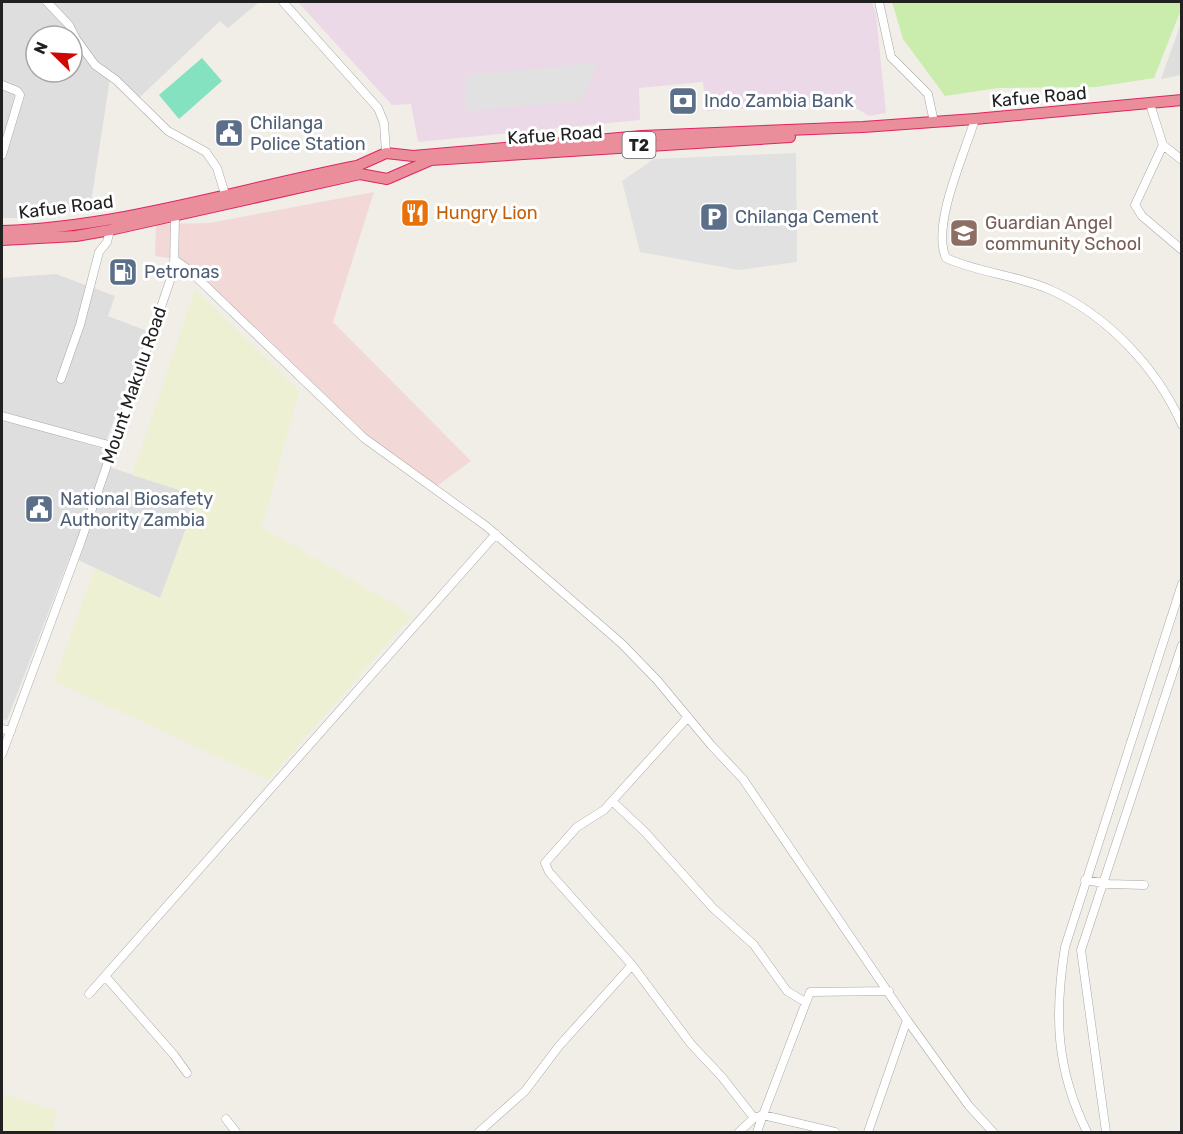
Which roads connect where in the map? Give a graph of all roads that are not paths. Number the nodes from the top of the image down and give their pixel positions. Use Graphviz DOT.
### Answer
graph roads {
  1 [pos="47,2"];
  2 [pos="283,2"];
  3 [pos="879,2"];
  4 [pos="2,85"];
  5 [pos="1182,100"];
  6 [pos="1150,104"];
  7 [pos="975,119"];
  8 [pos="934,122"];
  9 [pos="863,127"];
  10 [pos="1163,146"];
  11 [pos="2,155"];
  12 [pos="386,155"];
  13 [pos="1182,160"];
  14 [pos="379,176"];
  15 [pos="396,176"];
  16 [pos="225,194"];
  17 [pos="175,215"];
  18 [pos="110,230"];
  19 [pos="2,231"];
  20 [pos="2,240"];
  21 [pos="1182,250"];
  22 [pos="175,260"];
  23 [pos="62,379"];
  24 [pos="1171,401"];
  25 [pos="1182,413"];
  26 [pos="2,416"];
  27 [pos="1182,425"];
  28 [pos="112,446"];
  29 [pos="496,534"];
  30 [pos="1182,584"];
  31 [pos="1182,645"];
  32 [pos="688,717"];
  33 [pos="2,729"];
  34 [pos="11,731"];
  35 [pos="2,754"];
  36 [pos="612,801"];
  37 [pos="1085,880"];
  38 [pos="1103,883"];
  39 [pos="1144,885"];
  40 [pos="632,965"];
  41 [pos="105,976"];
  42 [pos="889,991"];
  43 [pos="89,994"];
  44 [pos="805,1002"];
  45 [pos="908,1020"];
  46 [pos="187,1073"];
  47 [pos="763,1115"];
  48 [pos="754,1118"];
  49 [pos="226,1119"];
  50 [pos="237,1132"];
  51 [pos="479,1132"];
  52 [pos="739,1132"];
  53 [pos="757,1132"];
  54 [pos="835,1132"];
  55 [pos="868,1132"];
  56 [pos="993,1132"];
  57 [pos="1087,1132"];
  58 [pos="1106,1132"];
  1 -- 16 [label="street"];
  2 -- 12 [label="street"];
  3 -- 8 [label="street"];
  4 -- 11 [label="street"];
  5 -- 6 [label="highway, Kafue Road / T2"];
  6 -- 7 [label="highway, Kafue Road / T2"];
  6 -- 10 [label="street"];
  7 -- 8 [label="highway, Kafue Road / T2"];
  7 -- 24 [label="street"];
  8 -- 9 [label="highway, Kafue Road / T2"];
  9 -- 12 [label="highway, Kafue Road / T2"];
  9 -- 15 [label="highway, Kafue Road / T2"];
  10 -- 13 [label="street"];
  10 -- 21 [label="street"];
  12 -- 14 [label="highway"];
  12 -- 15 [label="highway"];
  12 -- 16 [label="highway, Kafue Road / T2"];
  14 -- 15 [label="highway"];
  14 -- 17 [label="highway, Kafue Road"];
  16 -- 19 [label="highway, Kafue Road / T2"];
  17 -- 18 [label="highway, Kafue Road"];
  17 -- 22 [label="street, Mount Makulu Road"];
  18 -- 20 [label="highway, Kafue Road"];
  18 -- 23 [label="street"];
  22 -- 28 [label="street, Mount Makulu Road"];
  22 -- 29 [label="street"];
  24 -- 25 [label="street"];
  24 -- 27 [label="street"];
  26 -- 28 [label="street"];
  28 -- 34 [label="street, Mount Makulu Road"];
  29 -- 32 [label="street"];
  29 -- 41 [label="street"];
  30 -- 37 [label="street"];
  31 -- 38 [label="street"];
  32 -- 36 [label="street"];
  32 -- 42 [label="street"];
  33 -- 34 [label="street"];
  34 -- 35 [label="street, Mount Makulu Road"];
  36 -- 40 [label="street"];
  36 -- 44 [label="street"];
  37 -- 38 [label="street"];
  37 -- 57 [label="street"];
  38 -- 39 [label="street"];
  38 -- 58 [label="street"];
  40 -- 48 [label="street"];
  40 -- 51 [label="street"];
  41 -- 43 [label="street"];
  41 -- 46 [label="street"];
  42 -- 44 [label="street"];
  42 -- 45 [label="street"];
  44 -- 47 [label="street"];
  45 -- 55 [label="street"];
  45 -- 56 [label="street"];
  47 -- 48 [label="street"];
  47 -- 53 [label="street"];
  47 -- 54 [label="street"];
  48 -- 52 [label="street"];
  49 -- 50 [label="street"];
}
